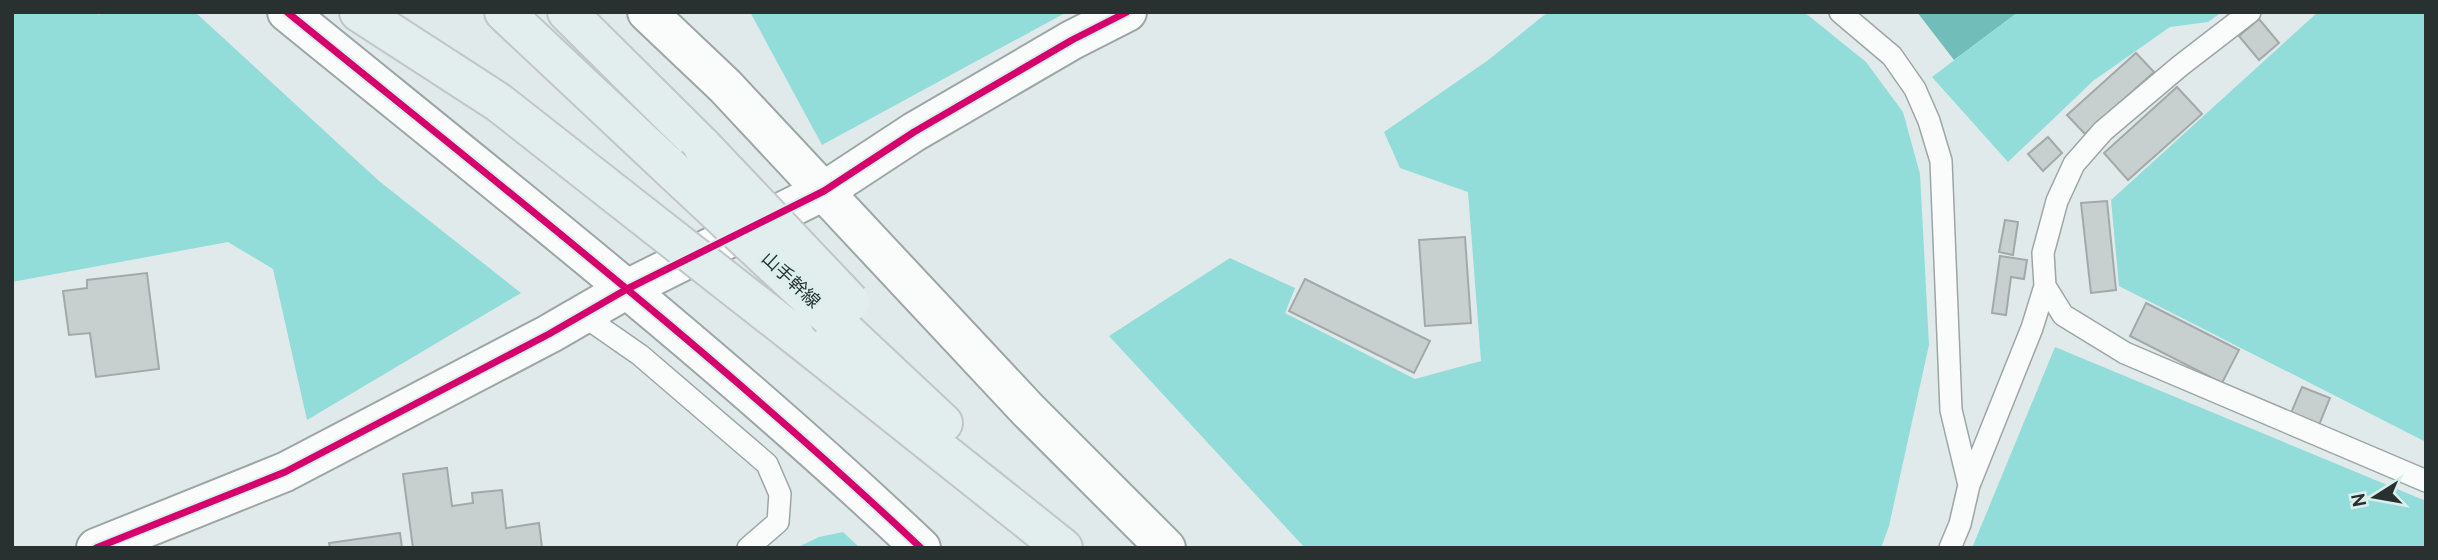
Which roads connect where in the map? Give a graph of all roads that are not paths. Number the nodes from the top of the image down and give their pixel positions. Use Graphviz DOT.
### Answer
graph roads {
  1 [pos="287,12"];
  2 [pos="359,12"];
  3 [pos="504,12"];
  4 [pos="567,12"];
  5 [pos="647,12"];
  6 [pos="1127,12"];
  7 [pos="1840,12"];
  8 [pos="2250,12"];
  9 [pos="824,191"];
  10 [pos="2045,286"];
  11 [pos="627,289"];
  12 [pos="840,309"];
  13 [pos="581,314"];
  14 [pos="2426,481"];
  15 [pos="1969,485"];
  16 [pos="96,548"];
  17 [pos="748,548"];
  18 [pos="921,548"];
  19 [pos="1063,548"];
  20 [pos="1078,548"];
  21 [pos="1166,548"];
  22 [pos="1950,548"];
  1 -- 11 [label="street"];
  2 -- 19 [label="main road, bridge"];
  3 -- 12 [label="main road, 山手幹線, bridge"];
  4 -- 12 [label="main road, bridge"];
  5 -- 9 [label="street"];
  6 -- 9 [label="street"];
  7 -- 15 [label="lane"];
  8 -- 10 [label="lane"];
  9 -- 11 [label="street"];
  9 -- 21 [label="street"];
  10 -- 14 [label="lane"];
  10 -- 15 [label="lane"];
  11 -- 13 [label="street"];
  11 -- 18 [label="street"];
  12 -- 20 [label="main road, 山手幹線"];
  13 -- 16 [label="street"];
  13 -- 17 [label="lane"];
  15 -- 22 [label="lane"];
}
